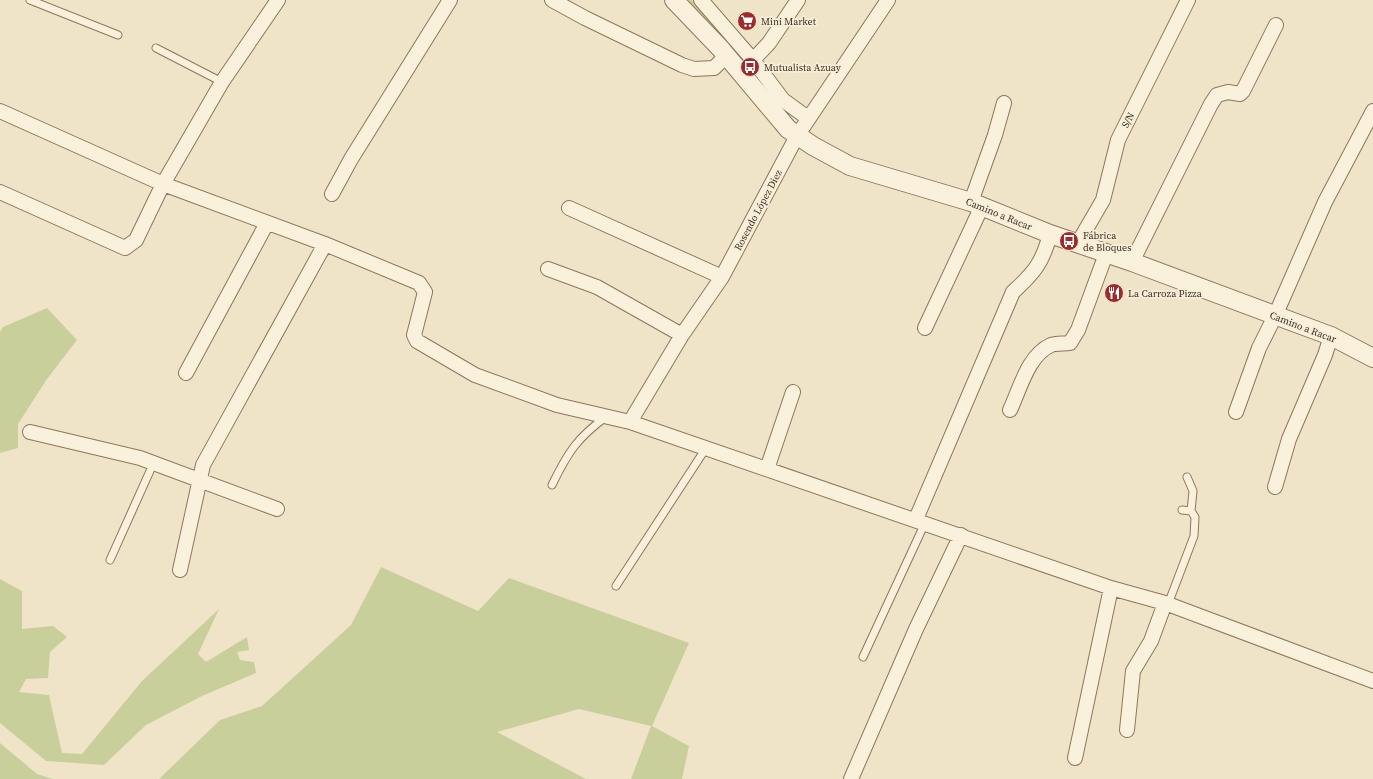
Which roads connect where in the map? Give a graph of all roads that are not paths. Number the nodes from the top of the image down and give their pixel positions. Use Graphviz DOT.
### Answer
graph roads {
  1 [pos="30,0"];
  2 [pos="278,0"];
  3 [pos="450,0"];
  4 [pos="552,0"];
  5 [pos="674,0"];
  6 [pos="701,0"];
  7 [pos="798,0"];
  8 [pos="888,0"];
  9 [pos="1188,0"];
  10 [pos="1276,25"];
  11 [pos="118,35"];
  12 [pos="156,48"];
  13 [pos="726,56"];
  14 [pos="751,58"];
  15 [pos="222,82"];
  16 [pos="1004,103"];
  17 [pos="0,111"];
  18 [pos="1373,111"];
  19 [pos="811,114"];
  20 [pos="793,133"];
  21 [pos="164,184"];
  22 [pos="0,192"];
  23 [pos="332,194"];
  24 [pos="976,204"];
  25 [pos="569,208"];
  26 [pos="267,223"];
  27 [pos="1050,234"];
  28 [pos="1078,243"];
  29 [pos="325,244"];
  30 [pos="1106,254"];
  31 [pos="1132,262"];
  32 [pos="548,269"];
  33 [pos="722,277"];
  34 [pos="1275,316"];
  35 [pos="925,328"];
  36 [pos="682,336"];
  37 [pos="1331,336"];
  38 [pos="1373,358"];
  39 [pos="186,373"];
  40 [pos="793,392"];
  41 [pos="1010,410"];
  42 [pos="1236,412"];
  43 [pos="608,416"];
  44 [pos="630,422"];
  45 [pos="30,432"];
  46 [pos="706,448"];
  47 [pos="154,462"];
  48 [pos="767,469"];
  49 [pos="1187,477"];
  50 [pos="200,479"];
  51 [pos="552,485"];
  52 [pos="1275,487"];
  53 [pos="278,509"];
  54 [pos="1182,510"];
  55 [pos="1191,511"];
  56 [pos="921,521"];
  57 [pos="960,535"];
  58 [pos="110,560"];
  59 [pos="180,570"];
  60 [pos="616,586"];
  61 [pos="1111,588"];
  62 [pos="1165,603"];
  63 [pos="862,657"];
  64 [pos="1373,681"];
  65 [pos="1127,730"];
  66 [pos="1075,758"];
  67 [pos="852,779"];
  1 -- 11 [label="lane"];
  2 -- 15 [label="street"];
  3 -- 23 [label="street"];
  4 -- 13 [label="street"];
  5 -- 13 [label="street, Camino a Racar"];
  6 -- 14 [label="street"];
  7 -- 14 [label="street"];
  8 -- 19 [label="street, Rosendo López Diez"];
  9 -- 28 [label="street, S/N"];
  10 -- 31 [label="street"];
  12 -- 15 [label="lane"];
  13 -- 20 [label="street, Camino a Racar"];
  14 -- 19 [label="street"];
  15 -- 21 [label="street"];
  16 -- 24 [label="street"];
  17 -- 21 [label="street"];
  18 -- 34 [label="street"];
  19 -- 20 [label="street, Rosendo López Diez"];
  20 -- 24 [label="street, Camino a Racar"];
  20 -- 33 [label="street, Rosendo López Diez"];
  21 -- 22 [label="street"];
  21 -- 26 [label="street"];
  24 -- 27 [label="street, Camino a Racar"];
  24 -- 35 [label="street"];
  25 -- 33 [label="street"];
  26 -- 29 [label="street"];
  26 -- 39 [label="street"];
  27 -- 28 [label="street, Camino a Racar"];
  27 -- 56 [label="street"];
  28 -- 30 [label="street, Camino a Racar"];
  29 -- 43 [label="street"];
  29 -- 50 [label="street"];
  30 -- 31 [label="street, Camino a Racar"];
  30 -- 41 [label="street"];
  31 -- 34 [label="street, Camino a Racar"];
  32 -- 36 [label="street"];
  33 -- 36 [label="street, Rosendo López Diez"];
  34 -- 37 [label="street, Camino a Racar"];
  34 -- 42 [label="street"];
  36 -- 44 [label="street, Rosendo López Diez"];
  37 -- 38 [label="street, Camino a Racar"];
  37 -- 52 [label="street"];
  40 -- 48 [label="street"];
  43 -- 44 [label="street"];
  43 -- 51 [label="lane"];
  44 -- 46 [label="street"];
  45 -- 47 [label="street"];
  46 -- 48 [label="street"];
  46 -- 60 [label="lane"];
  47 -- 50 [label="street"];
  47 -- 58 [label="lane"];
  48 -- 56 [label="street"];
  49 -- 55 [label="lane"];
  50 -- 53 [label="street"];
  50 -- 59 [label="street"];
  54 -- 55 [label="lane"];
  55 -- 62 [label="lane"];
  56 -- 57 [label="street"];
  56 -- 63 [label="lane"];
  57 -- 61 [label="street"];
  57 -- 67 [label="street"];
  61 -- 62 [label="street"];
  61 -- 66 [label="street"];
  62 -- 64 [label="street"];
  62 -- 65 [label="street"];
}
